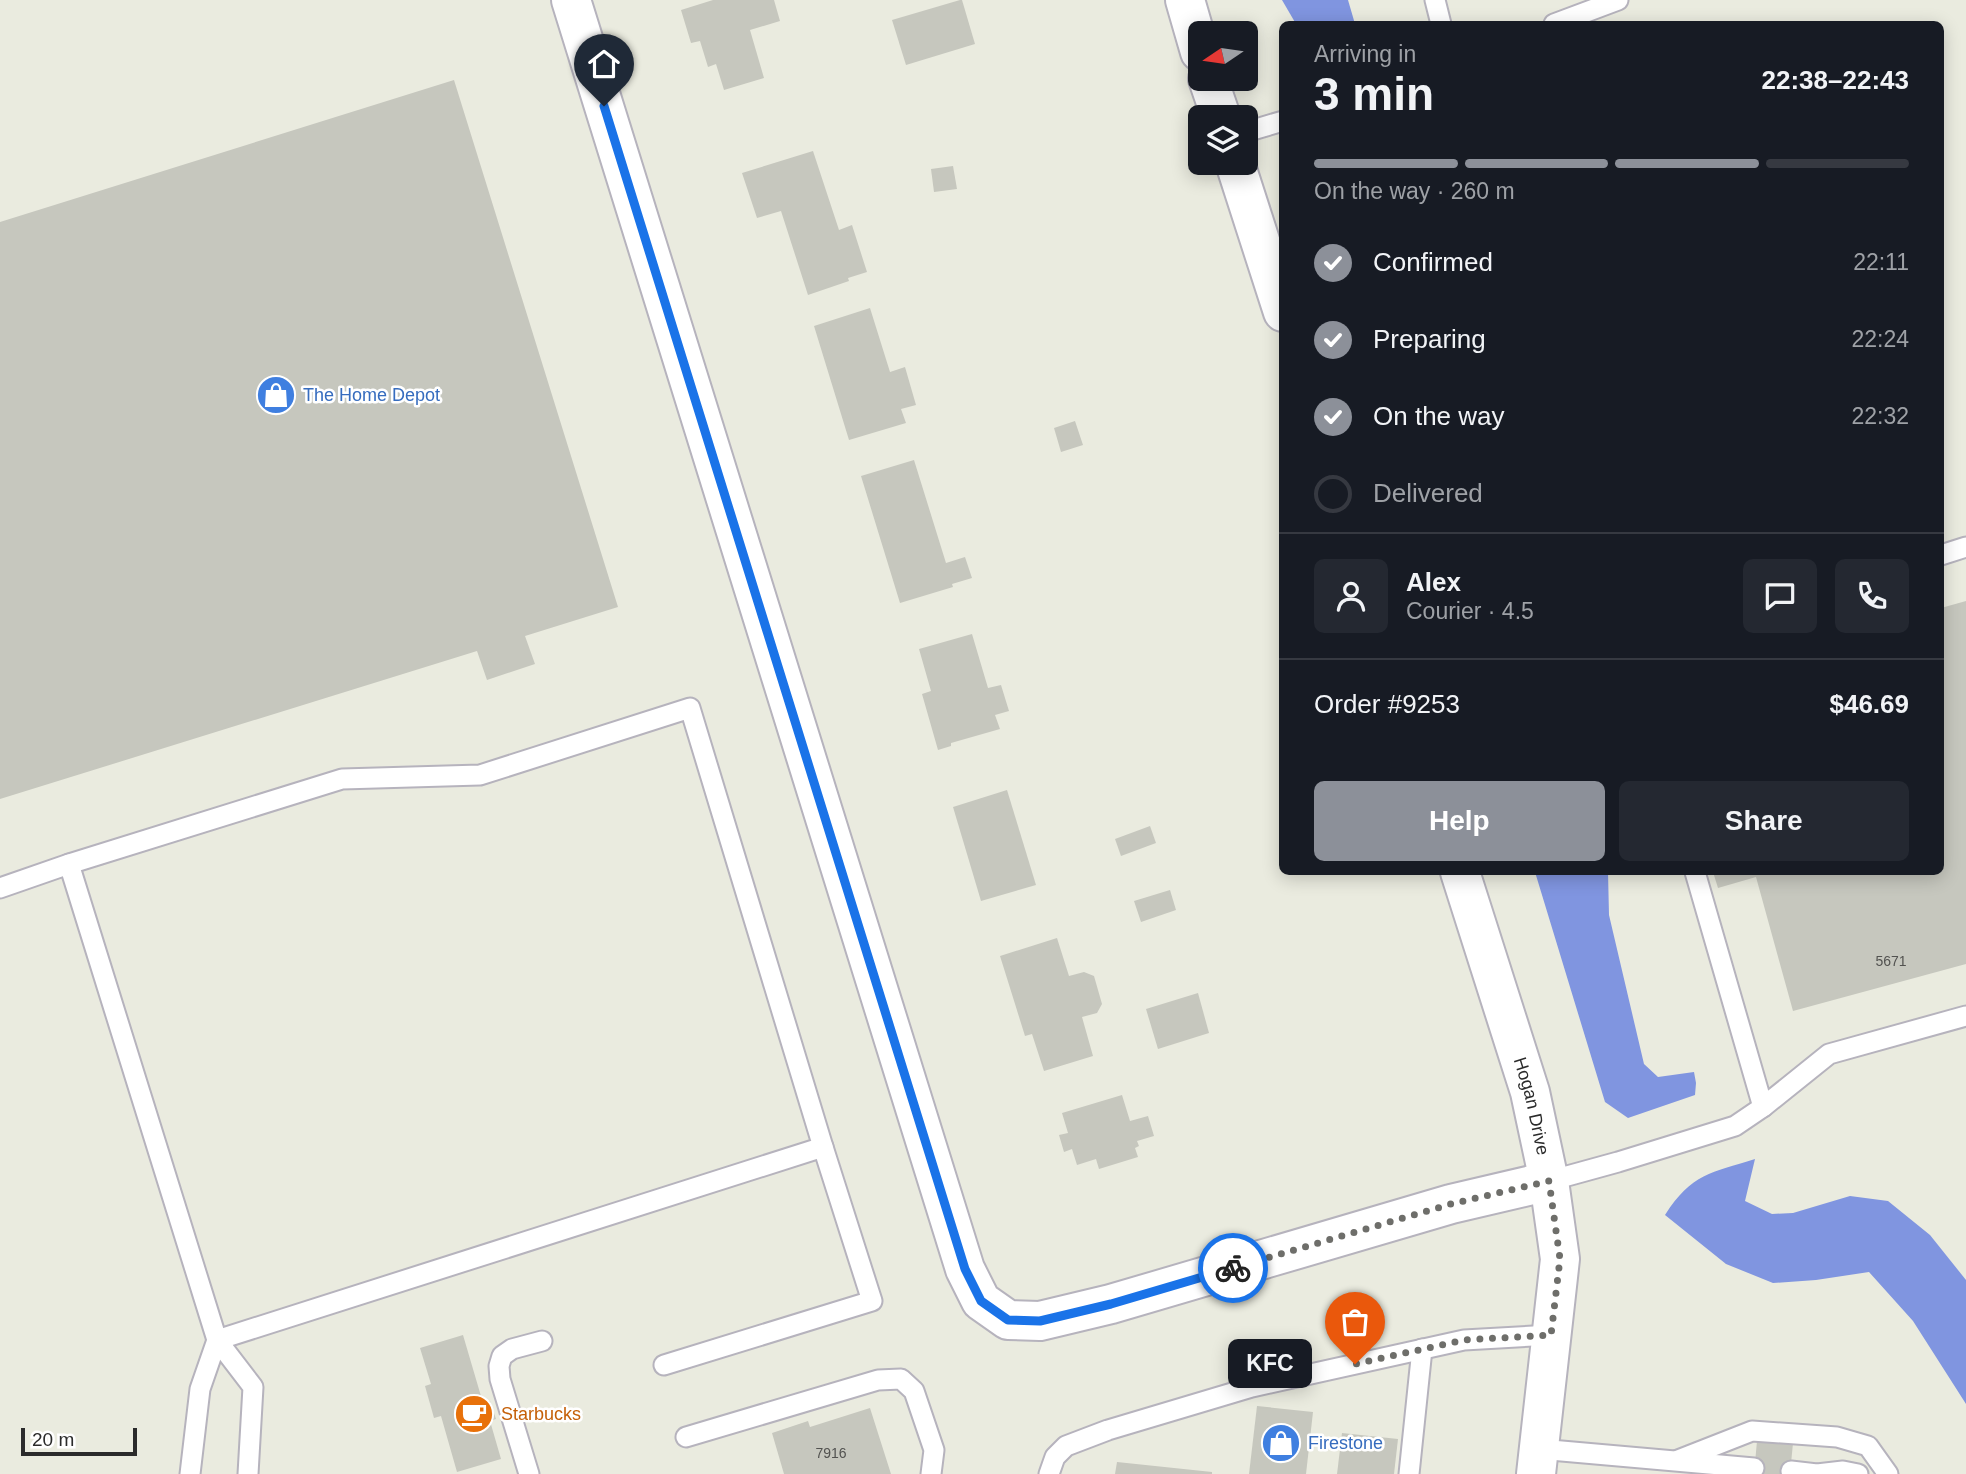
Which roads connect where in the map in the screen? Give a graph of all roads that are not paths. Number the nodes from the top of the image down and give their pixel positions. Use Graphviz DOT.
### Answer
graph roads {
  1 [pos="571,0"];
  2 [pos="1185,0"];
  3 [pos="1434,0"];
  4 [pos="1618,0"];
  5 [pos="1191,21"];
  6 [pos="1440,21"];
  7 [pos="1562,21"];
  8 [pos="1279,122"];
  9 [pos="1258,128"];
  10 [pos="1239,175"];
  11 [pos="1279,300"];
  12 [pos="1966,547"];
  13 [pos="1944,554"];
  14 [pos="69,864"];
  15 [pos="1462,875"];
  16 [pos="1696,875"];
  17 [pos="0,888"];
  18 [pos="1966,1016"];
  19 [pos="1763,1107"];
  20 [pos="823,1146"];
  21 [pos="1549,1181"];
  22 [pos="1551,1335"];
  23 [pos="217,1340"];
  24 [pos="542,1341"];
  25 [pos="1422,1349"];
  26 [pos="664,1364"];
  27 [pos="686,1437"];
  28 [pos="934,1450"];
  29 [pos="1537,1462"];
  30 [pos="1677,1467"];
  31 [pos="1754,1468"];
  32 [pos="1791,1471"];
  33 [pos="190,1474"];
  34 [pos="248,1474"];
  35 [pos="529,1474"];
  36 [pos="931,1474"];
  37 [pos="945,1474"];
  38 [pos="1049,1474"];
  39 [pos="1409,1474"];
  40 [pos="1858,1474"];
  41 [pos="1888,1474"];
  1 -- 21 [label="street"];
  2 -- 5 [label="street"];
  3 -- 6 [label="lane"];
  4 -- 7 [label="lane"];
  8 -- 9 [label="lane"];
  10 -- 11 [label="street"];
  12 -- 13 [label="lane"];
  14 -- 17 [label="lane"];
  14 -- 20 [label="lane"];
  14 -- 23 [label="lane"];
  15 -- 21 [label="street, Hogan Drive"];
  16 -- 19 [label="lane"];
  18 -- 19 [label="lane"];
  19 -- 21 [label="lane"];
  20 -- 23 [label="lane"];
  20 -- 26 [label="lane"];
  21 -- 22 [label="street, Hogan Drive"];
  22 -- 25 [label="lane"];
  22 -- 29 [label="street, Hogan Drive"];
  23 -- 33 [label="lane"];
  23 -- 34 [label="lane"];
  24 -- 35 [label="lane"];
  25 -- 38 [label="lane"];
  25 -- 39 [label="lane"];
  27 -- 28 [label="lane"];
  28 -- 36 [label="lane"];
  28 -- 37 [label="lane"];
  29 -- 30 [label="lane"];
  30 -- 31 [label="lane"];
  30 -- 41 [label="lane"];
  32 -- 40 [label="lane"];
}
